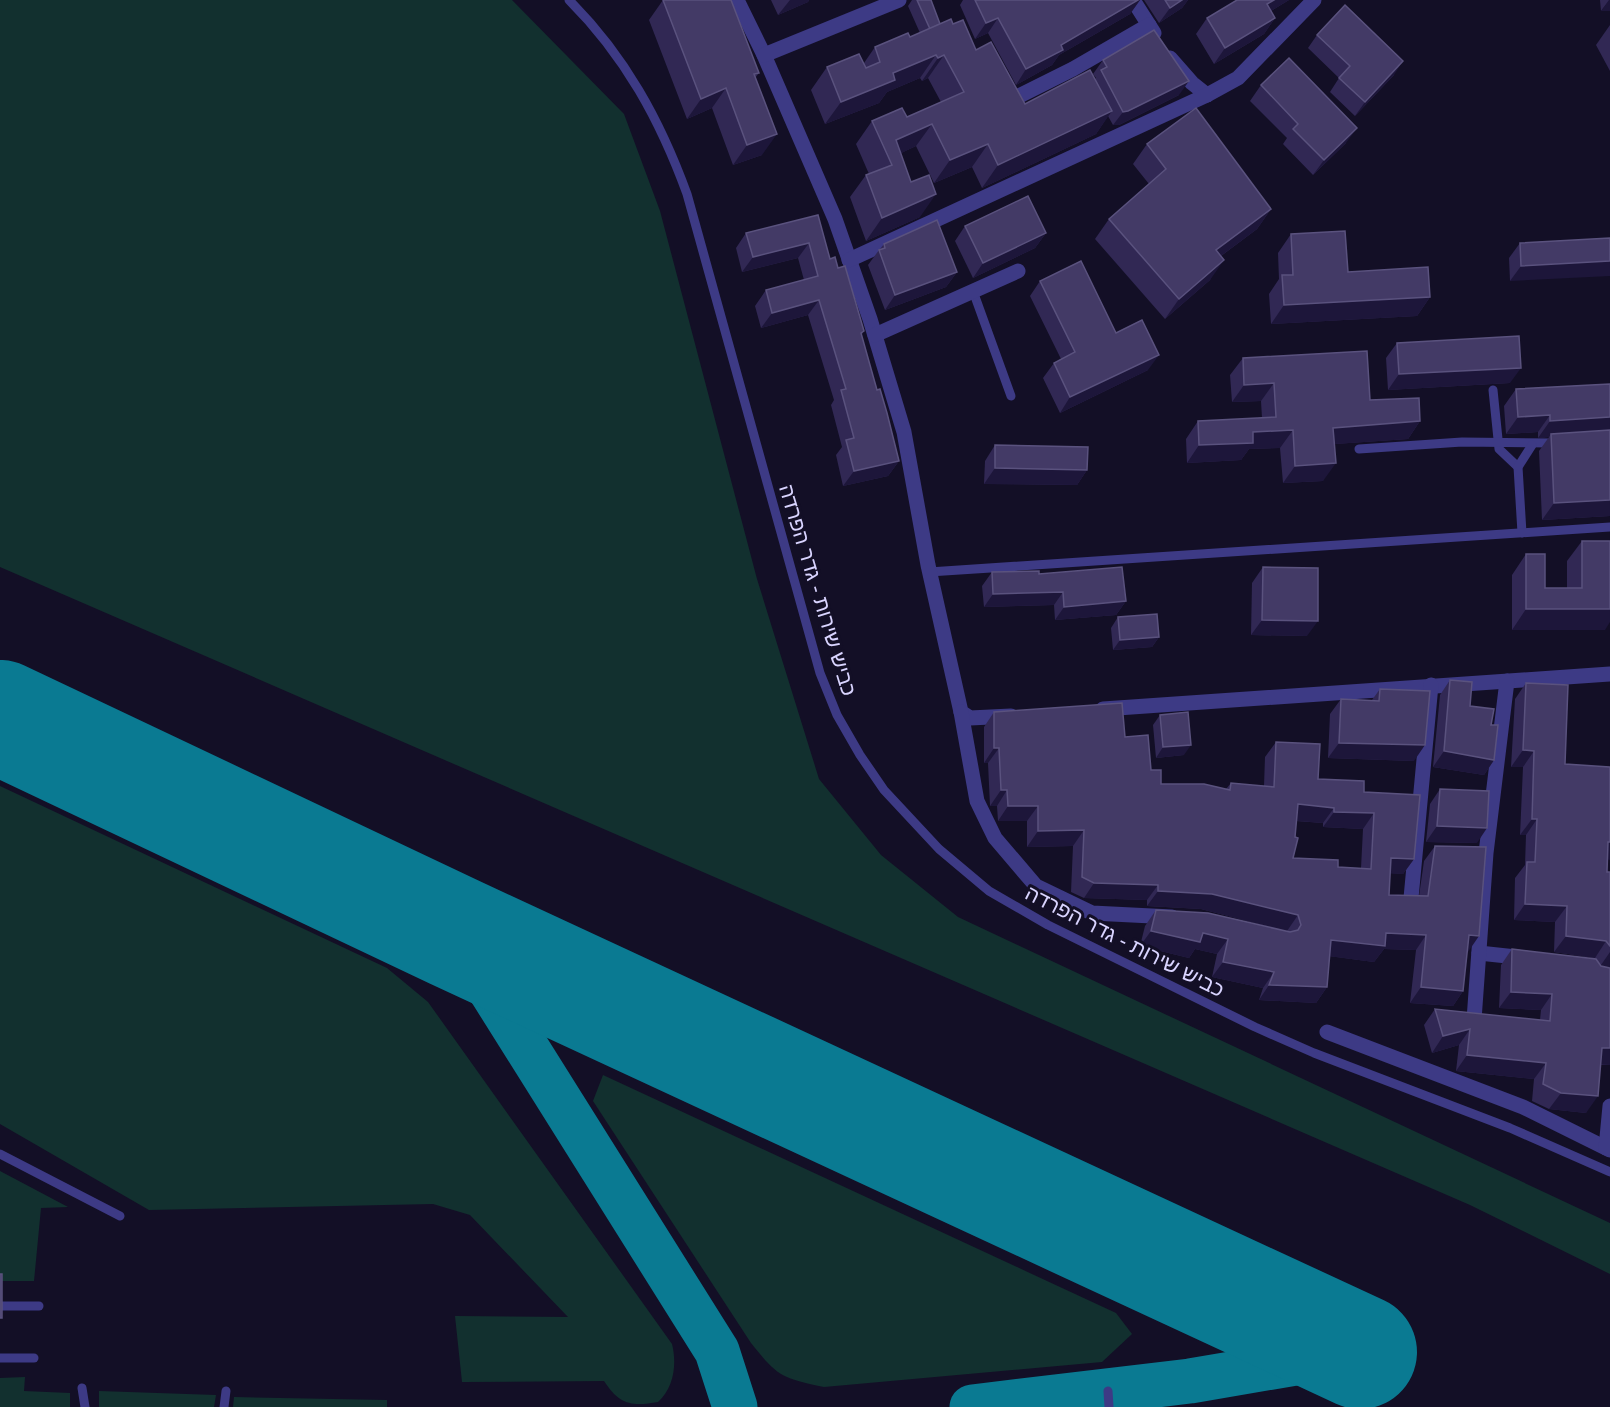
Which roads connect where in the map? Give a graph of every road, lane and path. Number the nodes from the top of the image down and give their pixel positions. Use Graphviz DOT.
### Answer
graph roads {
  1 [pos="569,0"];
  2 [pos="737,0"];
  3 [pos="898,0"];
  4 [pos="1133,0"];
  5 [pos="1314,0"];
  6 [pos="1149,25"];
  7 [pos="764,55"];
  8 [pos="1207,95"];
  9 [pos="1007,102"];
  10 [pos="849,260"];
  11 [pos="1018,271"];
  12 [pos="973,291"];
  13 [pos="875,335"];
  14 [pos="1493,390"];
  15 [pos="1011,396"];
  16 [pos="1565,443"];
  17 [pos="1499,444"];
  18 [pos="1532,445"];
  19 [pos="1359,449"];
  20 [pos="1518,467"];
  21 [pos="1610,527"];
  22 [pos="1522,533"];
  23 [pos="929,572"];
  24 [pos="1610,674"];
  25 [pos="1507,681"];
  26 [pos="1431,686"];
  27 [pos="1092,710"];
  28 [pos="961,712"];
  29 [pos="1022,715"];
  30 [pos="1411,898"];
  31 [pos="1189,918"];
  32 [pos="1479,953"];
  33 [pos="1546,961"];
  34 [pos="1474,1020"];
  35 [pos="1327,1032"];
  36 [pos="1610,1106"];
  37 [pos="1608,1149"];
  38 [pos="0,1154"];
  39 [pos="1610,1172"];
  40 [pos="120,1216"];
  41 [pos="0,1306"];
  42 [pos="39,1306"];
  43 [pos="0,1358"];
  44 [pos="34,1358"];
  45 [pos="82,1388"];
  46 [pos="226,1391"];
  47 [pos="1108,1391"];
  48 [pos="85,1407"];
  49 [pos="224,1407"];
  50 [pos="1109,1407"];
  1 -- 39 [label="lane, כביש שירות - גדר הפרדה"];
  2 -- 7 [label="street"];
  3 -- 7 [label="street"];
  4 -- 6 [label="street"];
  5 -- 8 [label="street"];
  6 -- 8 [label="street"];
  6 -- 9 [label="street"];
  7 -- 10 [label="street"];
  8 -- 10 [label="street"];
  10 -- 13 [label="street"];
  11 -- 12 [label="street"];
  12 -- 13 [label="street"];
  12 -- 15 [label="lane"];
  13 -- 23 [label="street"];
  14 -- 17 [label="lane"];
  16 -- 18 [label="lane"];
  17 -- 18 [label="lane"];
  17 -- 19 [label="lane"];
  17 -- 20 [label="lane"];
  18 -- 20 [label="lane"];
  20 -- 22 [label="lane"];
  21 -- 22 [label="lane"];
  22 -- 23 [label="lane"];
  23 -- 28 [label="street"];
  24 -- 25 [label="street"];
  25 -- 26 [label="street"];
  25 -- 32 [label="street"];
  26 -- 27 [label="street"];
  26 -- 30 [label="street"];
  28 -- 29 [label="street"];
  28 -- 31 [label="street"];
  32 -- 33 [label="street"];
  32 -- 34 [label="street"];
  35 -- 37 [label="street"];
  36 -- 37 [label="street"];
  38 -- 40 [label="lane"];
  41 -- 42 [label="lane"];
  43 -- 44 [label="lane"];
  45 -- 48 [label="lane"];
  46 -- 49 [label="lane"];
  47 -- 50 [label="lane"];
}
